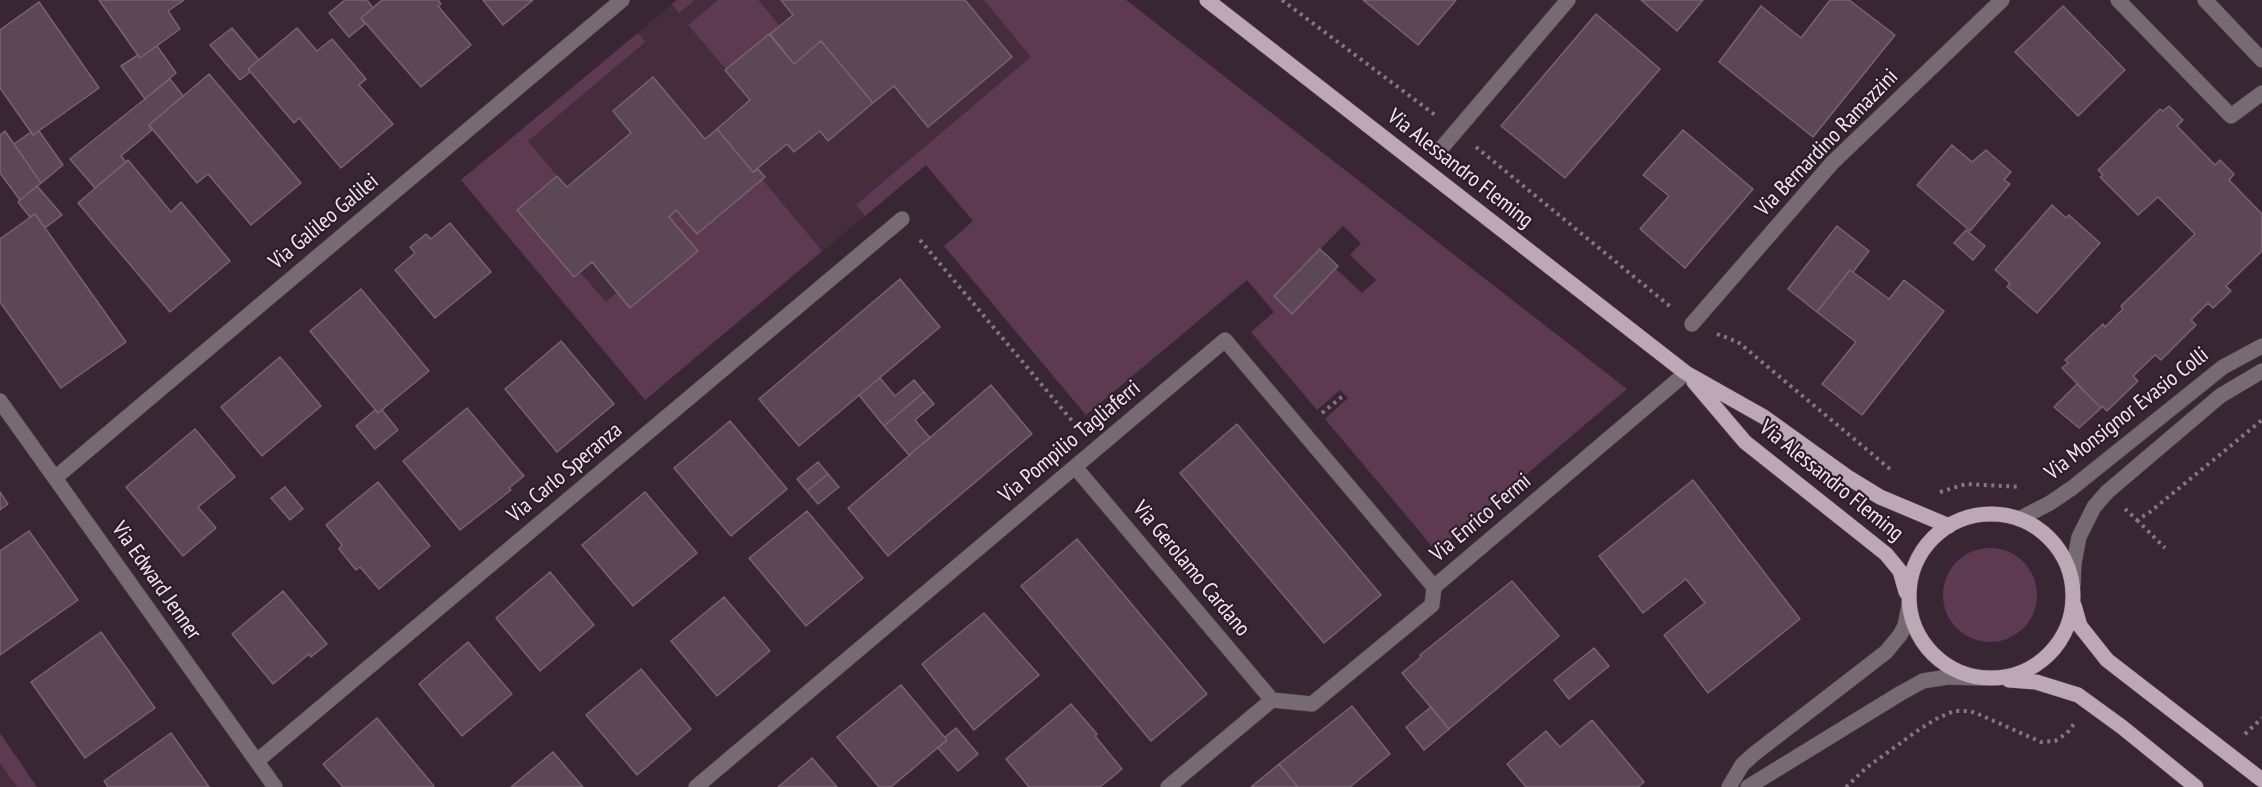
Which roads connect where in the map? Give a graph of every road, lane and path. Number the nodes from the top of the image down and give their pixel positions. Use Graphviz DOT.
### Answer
graph roads {
  1 [pos="622,0"];
  2 [pos="1207,0"];
  3 [pos="1282,0"];
  4 [pos="1568,0"];
  5 [pos="2002,0"];
  6 [pos="2118,0"];
  7 [pos="2205,0"];
  8 [pos="2262,60"];
  9 [pos="2262,93"];
  10 [pos="1457,131"];
  11 [pos="1439,151"];
  12 [pos="902,219"];
  13 [pos="1692,324"];
  14 [pos="2262,346"];
  15 [pos="2262,371"];
  16 [pos="1686,373"];
  17 [pos="0,401"];
  18 [pos="2262,420"];
  19 [pos="1096,449"];
  20 [pos="1076,467"];
  21 [pos="1891,470"];
  22 [pos="55,477"];
  23 [pos="2028,487"];
  24 [pos="1931,489"];
  25 [pos="2117,512"];
  26 [pos="2019,519"];
  27 [pos="2137,520"];
  28 [pos="1949,526"];
  29 [pos="2165,548"];
  30 [pos="1434,587"];
  31 [pos="2073,592"];
  32 [pos="1909,605"];
  33 [pos="1987,679"];
  34 [pos="1272,700"];
  35 [pos="2093,705"];
  36 [pos="2262,718"];
  37 [pos="2239,739"];
  38 [pos="257,761"];
  39 [pos="2262,780"];
  40 [pos="275,787"];
  41 [pos="696,787"];
  42 [pos="1168,787"];
  43 [pos="1729,787"];
  44 [pos="1748,787"];
  45 [pos="1846,787"];
  46 [pos="2196,787"];
  1 -- 22 [label="street, Via Galileo Galilei"];
  2 -- 16 [label="main road, Via Alessandro Fleming"];
  3 -- 10 [label="path"];
  4 -- 10 [label="street"];
  5 -- 13 [label="street, Via Bernardino Ramazzini"];
  6 -- 9 [label="street"];
  7 -- 8 [label="street"];
  10 -- 11 [label="street"];
  10 -- 13 [label="path"];
  12 -- 19 [label="path"];
  12 -- 38 [label="street, Via Carlo Speranza"];
  13 -- 21 [label="path"];
  14 -- 26 [label="street, Via Monsignor Evasio Colli"];
  15 -- 31 [label="street, Via Monsignor Evasio Colli"];
  16 -- 28 [label="main road, Via Alessandro Fleming"];
  16 -- 30 [label="street, Via Enrico Fermi"];
  16 -- 32 [label="main road, Via Alessandro Fleming"];
  17 -- 22 [label="street, Via Edward Jenner"];
  18 -- 27 [label="path"];
  19 -- 20 [label="street, Via Pompilio Tagliaferri"];
  19 -- 30 [label="street, Via Pompilio Tagliaferri"];
  20 -- 34 [label="street, Via Gerolamo Cardano"];
  20 -- 41 [label="street, Via Pompilio Tagliaferri"];
  22 -- 38 [label="street, Via Edward Jenner"];
  23 -- 24 [label="path"];
  25 -- 27 [label="path"];
  26 -- 28 [label="main road, Via Alessandro Fleming"];
  26 -- 31 [label="main road, Via Alessandro Fleming"];
  27 -- 29 [label="path"];
  28 -- 32 [label="main road, Via Alessandro Fleming"];
  30 -- 34 [label="street, Via Enrico Fermi"];
  31 -- 33 [label="main road"];
  31 -- 39 [label="main road, Via Alessandro Fleming"];
  32 -- 33 [label="main road, Via Alessandro Fleming"];
  32 -- 43 [label="street"];
  33 -- 35 [label="main road, Via Alessandro Fleming"];
  33 -- 44 [label="street"];
  34 -- 42 [label="street"];
  35 -- 45 [label="path"];
  35 -- 46 [label="main road, Via Alessandro Fleming"];
  36 -- 37 [label="path"];
  38 -- 40 [label="street, Via Edward Jenner"];
}
